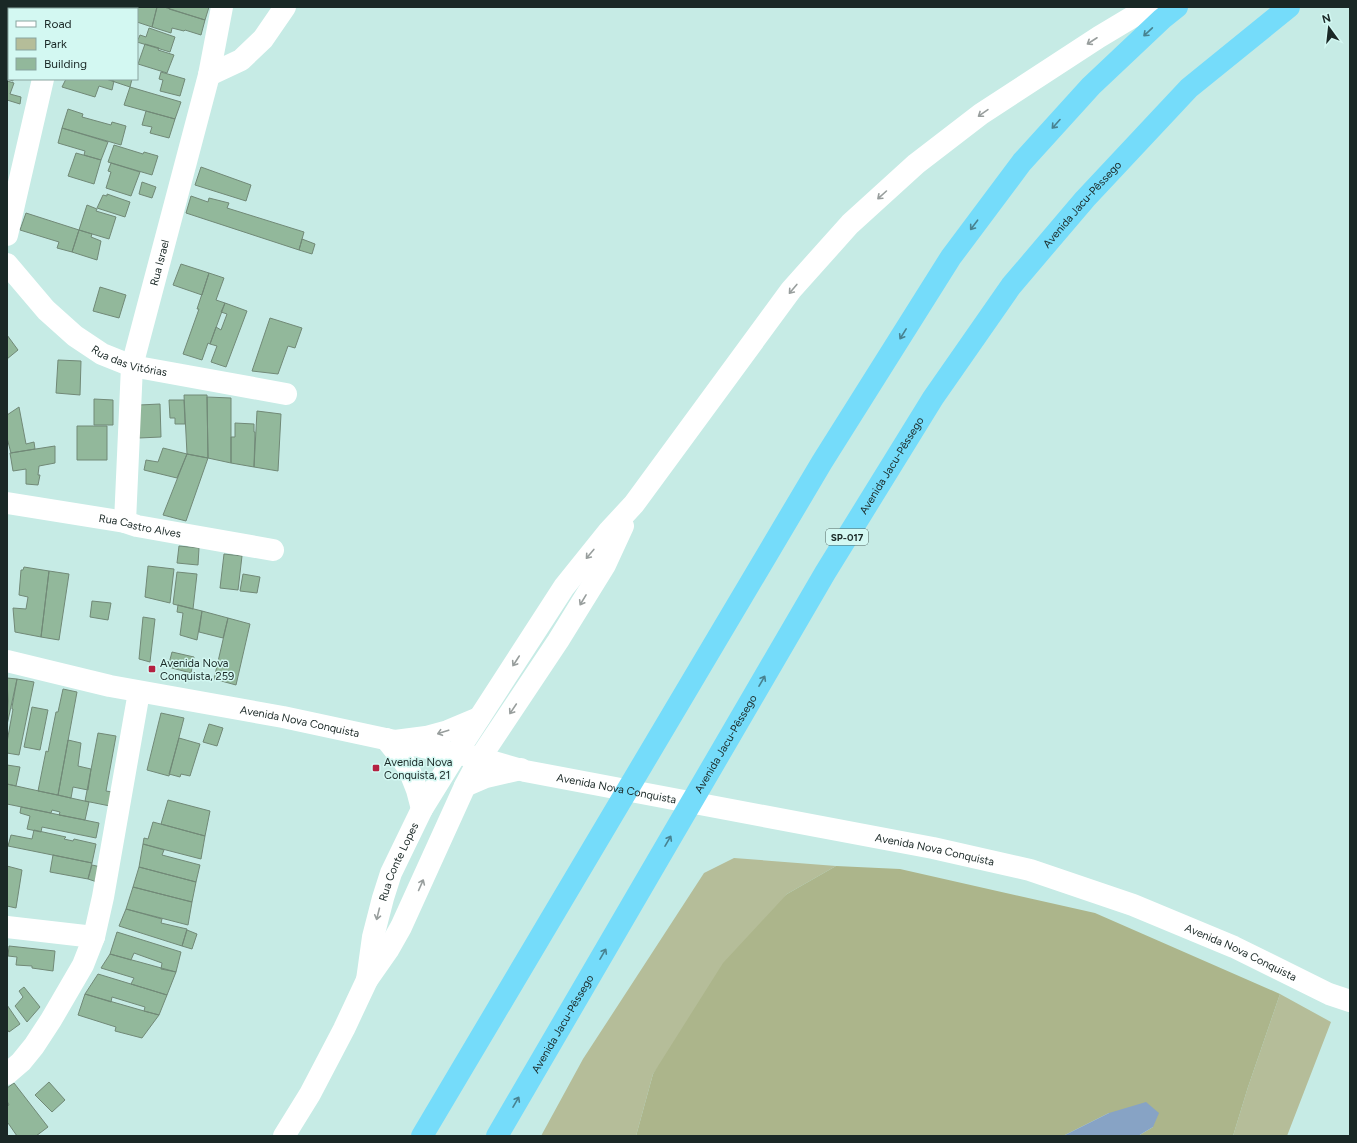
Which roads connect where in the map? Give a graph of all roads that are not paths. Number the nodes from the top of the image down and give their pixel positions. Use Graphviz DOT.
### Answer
graph roads {
  1 [pos="222,7"];
  2 [pos="285,7"];
  3 [pos="1149,7"];
  4 [pos="1177,7"];
  5 [pos="1289,7"];
  6 [pos="209,75"];
  7 [pos="43,80"];
  8 [pos="7,235"];
  9 [pos="7,264"];
  10 [pos="132,366"];
  11 [pos="286,394"];
  12 [pos="7,503"];
  13 [pos="634,504"];
  14 [pos="125,522"];
  15 [pos="273,550"];
  16 [pos="7,662"];
  17 [pos="139,692"];
  18 [pos="479,718"];
  19 [pos="390,740"];
  20 [pos="456,754"];
  21 [pos="480,758"];
  22 [pos="523,770"];
  23 [pos="465,786"];
  24 [pos="422,809"];
  25 [pos="7,927"];
  26 [pos="94,937"];
  27 [pos="367,980"];
  28 [pos="1350,1001"];
  29 [pos="7,1074"];
  30 [pos="284,1136"];
  31 [pos="422,1136"];
  32 [pos="497,1136"];
  1 -- 6 [label="street, Rua Israel"];
  2 -- 6 [label="street"];
  3 -- 13 [label="street, one-way"];
  4 -- 31 [label="highway, one-way"];
  32 -- 5 [label="highway, Avenida Jacu-Pêssego / SP-017, one-way"];
  6 -- 10 [label="street, Rua Israel"];
  7 -- 8 [label="street"];
  9 -- 10 [label="street, Rua das Vitórias"];
  10 -- 11 [label="street, Rua das Vitórias"];
  10 -- 14 [label="street, Rua Israel"];
  12 -- 14 [label="street, Rua Castro Alves"];
  13 -- 18 [label="street, Rua Conte Lopes, one-way"];
  13 -- 21 [label="street, Rua Conte Lopes, one-way"];
  14 -- 15 [label="street, Rua Castro Alves"];
  16 -- 17 [label="street, Avenida Nova Conquista"];
  17 -- 19 [label="street, Avenida Nova Conquista"];
  17 -- 26 [label="street"];
  18 -- 19 [label="street, one-way"];
  18 -- 20 [label="street, Rua Conte Lopes"];
  19 -- 20 [label="street, Avenida Nova Conquista"];
  19 -- 24 [label="street"];
  20 -- 21 [label="street, Avenida Nova Conquista"];
  20 -- 24 [label="street, Rua Conte Lopes"];
  21 -- 22 [label="street, Avenida Nova Conquista"];
  21 -- 23 [label="street, Rua Conte Lopes"];
  22 -- 23 [label="street"];
  22 -- 28 [label="street, Avenida Nova Conquista"];
  27 -- 23 [label="street, Rua Conte Lopes, one-way"];
  24 -- 27 [label="street, Rua Conte Lopes, one-way"];
  25 -- 26 [label="street"];
  26 -- 29 [label="street"];
  27 -- 30 [label="street, Rua Conte Lopes"];
}
